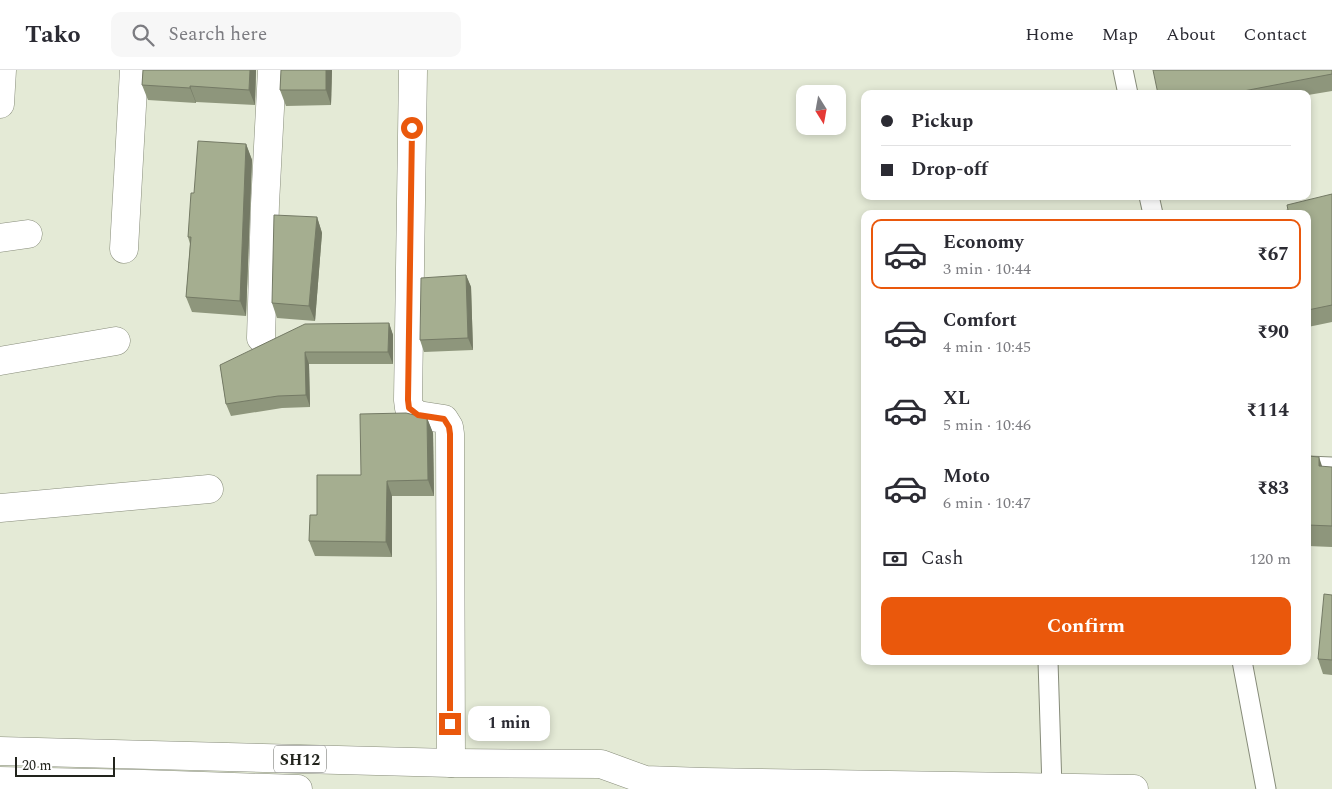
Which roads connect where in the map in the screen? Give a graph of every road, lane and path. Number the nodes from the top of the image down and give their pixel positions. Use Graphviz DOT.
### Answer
graph roads {
  1 [pos="2,70"];
  2 [pos="134,70"];
  3 [pos="272,70"];
  4 [pos="413,70"];
  5 [pos="1123,70"];
  6 [pos="1127,90"];
  7 [pos="0,104"];
  8 [pos="28,234"];
  9 [pos="0,238"];
  10 [pos="124,249"];
  11 [pos="261,338"];
  12 [pos="116,341"];
  13 [pos="0,361"];
  14 [pos="1311,466"];
  15 [pos="1332,467"];
  16 [pos="208,489"];
  17 [pos="0,508"];
  18 [pos="1048,665"];
  19 [pos="1243,665"];
  20 [pos="0,751"];
  21 [pos="450,763"];
  22 [pos="645,780"];
  23 [pos="0,781"];
  24 [pos="141,786"];
  25 [pos="1052,788"];
  26 [pos="298,789"];
  27 [pos="616,789"];
  28 [pos="1134,789"];
  29 [pos="1266,789"];
  1 -- 7 [label="street"];
  2 -- 10 [label="street"];
  3 -- 11 [label="street"];
  4 -- 21 [label="street"];
  5 -- 6 [label="lane"];
  8 -- 9 [label="street"];
  12 -- 13 [label="street"];
  14 -- 15 [label="lane"];
  16 -- 17 [label="street"];
  18 -- 25 [label="lane"];
  19 -- 29 [label="lane"];
  20 -- 21 [label="street, SH12"];
  21 -- 22 [label="street, SH12"];
  22 -- 25 [label="street, SH12"];
  22 -- 27 [label="street, SH12"];
  23 -- 24 [label="street, SH12"];
  24 -- 26 [label="street, SH12"];
  25 -- 28 [label="street, SH12"];
}
